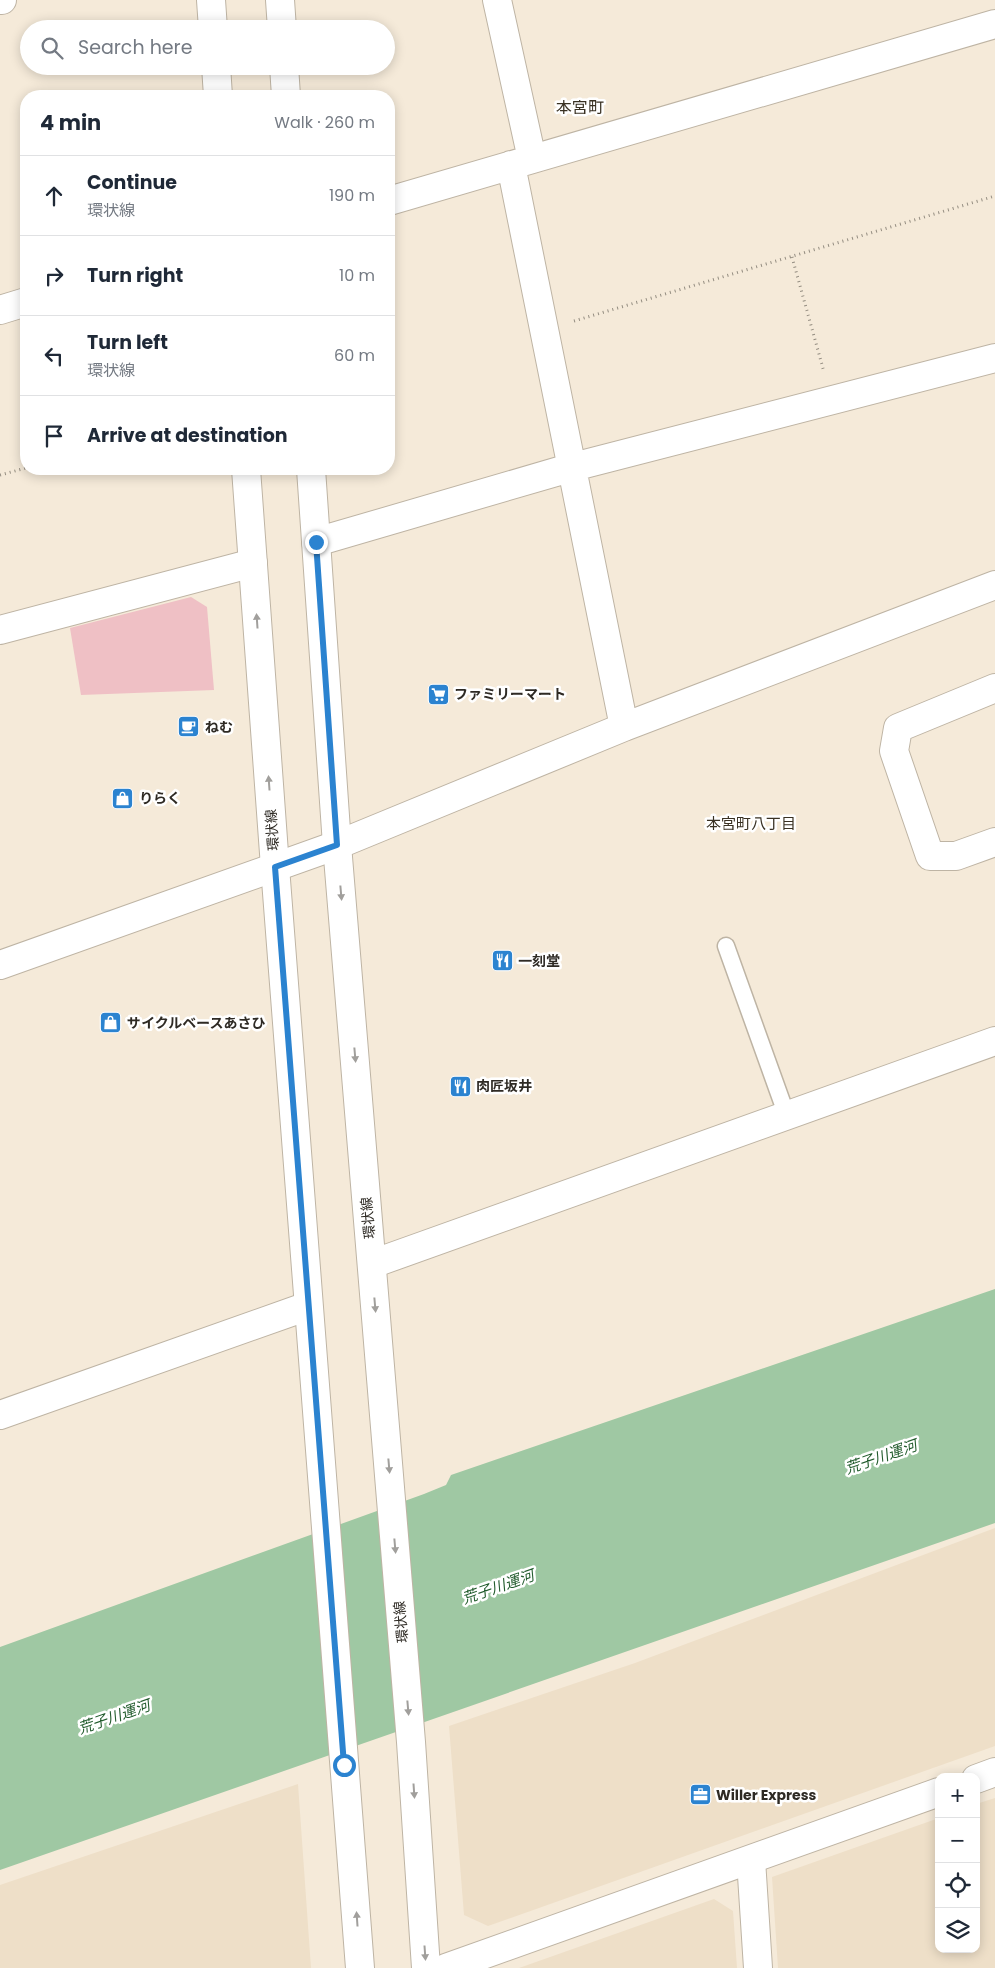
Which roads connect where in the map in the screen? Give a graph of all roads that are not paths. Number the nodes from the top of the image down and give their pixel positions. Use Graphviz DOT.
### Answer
graph roads {
  1 [pos="211,0"];
  2 [pos="280,0"];
  3 [pos="497,0"];
  4 [pos="213,20"];
  5 [pos="281,20"];
  6 [pos="995,24"];
  7 [pos="217,75"];
  8 [pos="285,75"];
  9 [pos="218,90"];
  10 [pos="286,90"];
  11 [pos="522,162"];
  12 [pos="395,199"];
  13 [pos="20,304"];
  14 [pos="0,310"];
  15 [pos="995,358"];
  16 [pos="573,467"];
  17 [pos="246,475"];
  18 [pos="312,475"];
  19 [pos="316,542"];
  20 [pos="252,563"];
  21 [pos="995,584"];
  22 [pos="0,630"];
  23 [pos="995,688"];
  24 [pos="624,727"];
  25 [pos="995,842"];
  26 [pos="337,845"];
  27 [pos="275,867"];
  28 [pos="726,946"];
  29 [pos="0,965"];
  30 [pos="995,1041"];
  31 [pos="787,1116"];
  32 [pos="372,1264"];
  33 [pos="308,1306"];
  34 [pos="0,1414"];
  35 [pos="995,1772"];
  36 [pos="980,1778"];
  37 [pos="935,1793"];
  38 [pos="751,1860"];
  39 [pos="360,1968"];
  40 [pos="426,1968"];
  41 [pos="446,1968"];
  42 [pos="758,1968"];
  1 -- 4 [label="street"];
  2 -- 5 [label="street"];
  3 -- 11 [label="street"];
  6 -- 11 [label="street"];
  7 -- 9 [label="street"];
  8 -- 10 [label="street"];
  11 -- 12 [label="street"];
  11 -- 16 [label="street"];
  13 -- 14 [label="street"];
  15 -- 16 [label="street"];
  16 -- 19 [label="street"];
  16 -- 24 [label="street"];
  17 -- 20 [label="street, 環状線"];
  18 -- 19 [label="street, 環状線"];
  19 -- 26 [label="street, 環状線"];
  20 -- 22 [label="street"];
  27 -- 20 [label="street, 環状線, one-way"];
  21 -- 24 [label="street"];
  23 -- 25 [label="street"];
  24 -- 26 [label="street"];
  26 -- 27 [label="street"];
  26 -- 32 [label="street, 環状線, one-way"];
  27 -- 29 [label="street"];
  27 -- 33 [label="street, 環状線"];
  28 -- 31 [label="lane"];
  30 -- 31 [label="street"];
  31 -- 32 [label="street"];
  32 -- 40 [label="street, 環状線, one-way"];
  33 -- 34 [label="street"];
  39 -- 33 [label="street, 環状線, one-way"];
  35 -- 36 [label="street"];
  37 -- 38 [label="street"];
  38 -- 41 [label="street"];
  38 -- 42 [label="street"];
}
